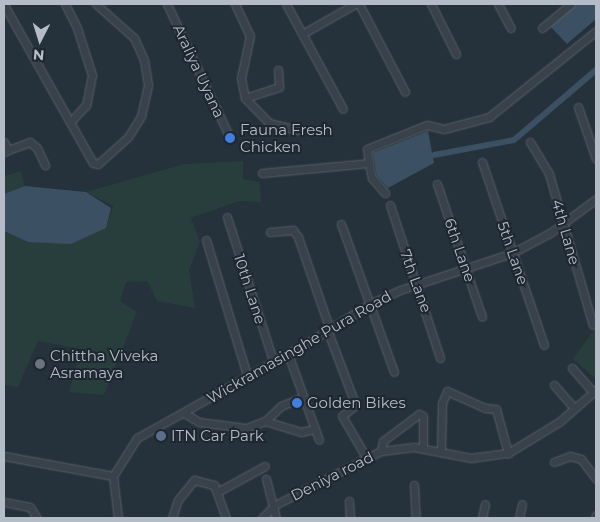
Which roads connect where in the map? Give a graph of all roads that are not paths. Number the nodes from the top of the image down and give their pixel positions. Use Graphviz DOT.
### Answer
graph roads {
  1 [pos="65,4"];
  2 [pos="96,4"];
  3 [pos="167,4"];
  4 [pos="235,4"];
  5 [pos="286,4"];
  6 [pos="357,4"];
  7 [pos="431,4"];
  8 [pos="498,4"];
  9 [pos="571,4"];
  10 [pos="4,5"];
  11 [pos="511,28"];
  12 [pos="542,28"];
  13 [pos="596,31"];
  14 [pos="302,34"];
  15 [pos="456,54"];
  16 [pos="278,70"];
  17 [pos="405,92"];
  18 [pos="245,98"];
  19 [pos="578,107"];
  20 [pos="343,109"];
  21 [pos="70,122"];
  22 [pos="298,130"];
  23 [pos="230,138"];
  24 [pos="4,142"];
  25 [pos="530,142"];
  26 [pos="6,151"];
  27 [pos="596,159"];
  28 [pos="482,162"];
  29 [pos="369,163"];
  30 [pos="45,165"];
  31 [pos="262,174"];
  32 [pos="437,184"];
  33 [pos="385,193"];
  34 [pos="596,199"];
  35 [pos="390,205"];
  36 [pos="227,218"];
  37 [pos="341,224"];
  38 [pos="563,224"];
  39 [pos="270,232"];
  40 [pos="206,240"];
  41 [pos="512,252"];
  42 [pos="466,268"];
  43 [pos="418,285"];
  44 [pos="370,304"];
  45 [pos="482,317"];
  46 [pos="593,325"];
  47 [pos="329,331"];
  48 [pos="544,345"];
  49 [pos="288,354"];
  50 [pos="440,358"];
  51 [pos="273,360"];
  52 [pos="572,368"];
  53 [pos="394,372"];
  54 [pos="248,375"];
  55 [pos="554,385"];
  56 [pos="594,391"];
  57 [pos="303,397"];
  58 [pos="574,408"];
  59 [pos="184,413"];
  60 [pos="265,421"];
  61 [pos="314,429"];
  62 [pos="319,440"];
  63 [pos="423,448"];
  64 [pos="381,450"];
  65 [pos="441,452"];
  66 [pos="508,453"];
  67 [pos="4,456"];
  68 [pos="366,457"];
  69 [pos="554,462"];
  70 [pos="265,466"];
  71 [pos="113,476"];
  72 [pos="596,479"];
  73 [pos="266,480"];
  74 [pos="414,485"];
  75 [pos="219,490"];
  76 [pos="4,502"];
  77 [pos="349,502"];
  78 [pos="485,504"];
  79 [pos="522,504"];
  80 [pos="274,505"];
  81 [pos="596,515"];
  82 [pos="38,518"];
  83 [pos="118,518"];
  84 [pos="172,518"];
  85 [pos="226,518"];
  86 [pos="262,518"];
  87 [pos="276,518"];
  88 [pos="350,518"];
  89 [pos="416,518"];
  90 [pos="482,518"];
  91 [pos="519,518"];
  92 [pos="595,518"];
  1 -- 21 [label="street"];
  2 -- 21 [label="street"];
  3 -- 23 [label="street, Araliya Uyana"];
  4 -- 18 [label="street"];
  5 -- 14 [label="street"];
  6 -- 14 [label="street"];
  6 -- 17 [label="street"];
  7 -- 15 [label="street"];
  8 -- 11 [label="street"];
  9 -- 12 [label="street"];
  10 -- 21 [label="street"];
  13 -- 29 [label="street"];
  14 -- 20 [label="street"];
  16 -- 18 [label="street"];
  18 -- 22 [label="street"];
  19 -- 27 [label="street"];
  24 -- 26 [label="street"];
  25 -- 38 [label="street, 4th Lane"];
  26 -- 30 [label="street"];
  28 -- 41 [label="street, 5th Lane"];
  29 -- 31 [label="street"];
  29 -- 33 [label="street"];
  32 -- 42 [label="street, 6th Lane"];
  34 -- 38 [label="street, Wickramasinghe Pura Road"];
  35 -- 43 [label="street, 7th Lane"];
  36 -- 51 [label="street, 10th Lane"];
  37 -- 44 [label="street"];
  38 -- 41 [label="street, Wickramasinghe Pura Road"];
  38 -- 46 [label="street, 4th Lane"];
  39 -- 47 [label="street"];
  40 -- 54 [label="street"];
  41 -- 42 [label="street, Wickramasinghe Pura Road"];
  41 -- 48 [label="street, 5th Lane"];
  42 -- 43 [label="street, Wickramasinghe Pura Road"];
  42 -- 45 [label="street, 6th Lane"];
  43 -- 44 [label="street, Wickramasinghe Pura Road"];
  43 -- 50 [label="street, 7th Lane"];
  44 -- 47 [label="street, Wickramasinghe Pura Road"];
  44 -- 53 [label="street"];
  47 -- 49 [label="street, Wickramasinghe Pura Road"];
  47 -- 68 [label="street"];
  49 -- 51 [label="street, Wickramasinghe Pura Road"];
  49 -- 57 [label="street"];
  51 -- 54 [label="street, Wickramasinghe Pura Road"];
  52 -- 56 [label="street"];
  54 -- 59 [label="street, Wickramasinghe Pura Road"];
  55 -- 58 [label="street"];
  56 -- 58 [label="street, Deniya road"];
  57 -- 60 [label="street"];
  57 -- 61 [label="street"];
  58 -- 66 [label="street, Deniya road"];
  59 -- 60 [label="street"];
  59 -- 71 [label="street, Wickramasinghe Pura Road"];
  60 -- 61 [label="street"];
  61 -- 62 [label="street"];
  63 -- 64 [label="street, Deniya road"];
  63 -- 64 [label="street"];
  63 -- 65 [label="street, Deniya road"];
  64 -- 68 [label="street, Deniya road"];
  65 -- 66 [label="street, Deniya road"];
  65 -- 66 [label="street"];
  67 -- 71 [label="street"];
  68 -- 80 [label="street, Deniya road"];
  69 -- 72 [label="street"];
  70 -- 75 [label="street"];
  71 -- 83 [label="street"];
  73 -- 80 [label="street"];
  74 -- 89 [label="street"];
  75 -- 84 [label="street"];
  75 -- 85 [label="street"];
  76 -- 82 [label="street"];
  77 -- 88 [label="street"];
  78 -- 90 [label="street"];
  79 -- 91 [label="street"];
  80 -- 86 [label="street, Deniya road"];
  80 -- 87 [label="street"];
  81 -- 92 [label="street"];
}
